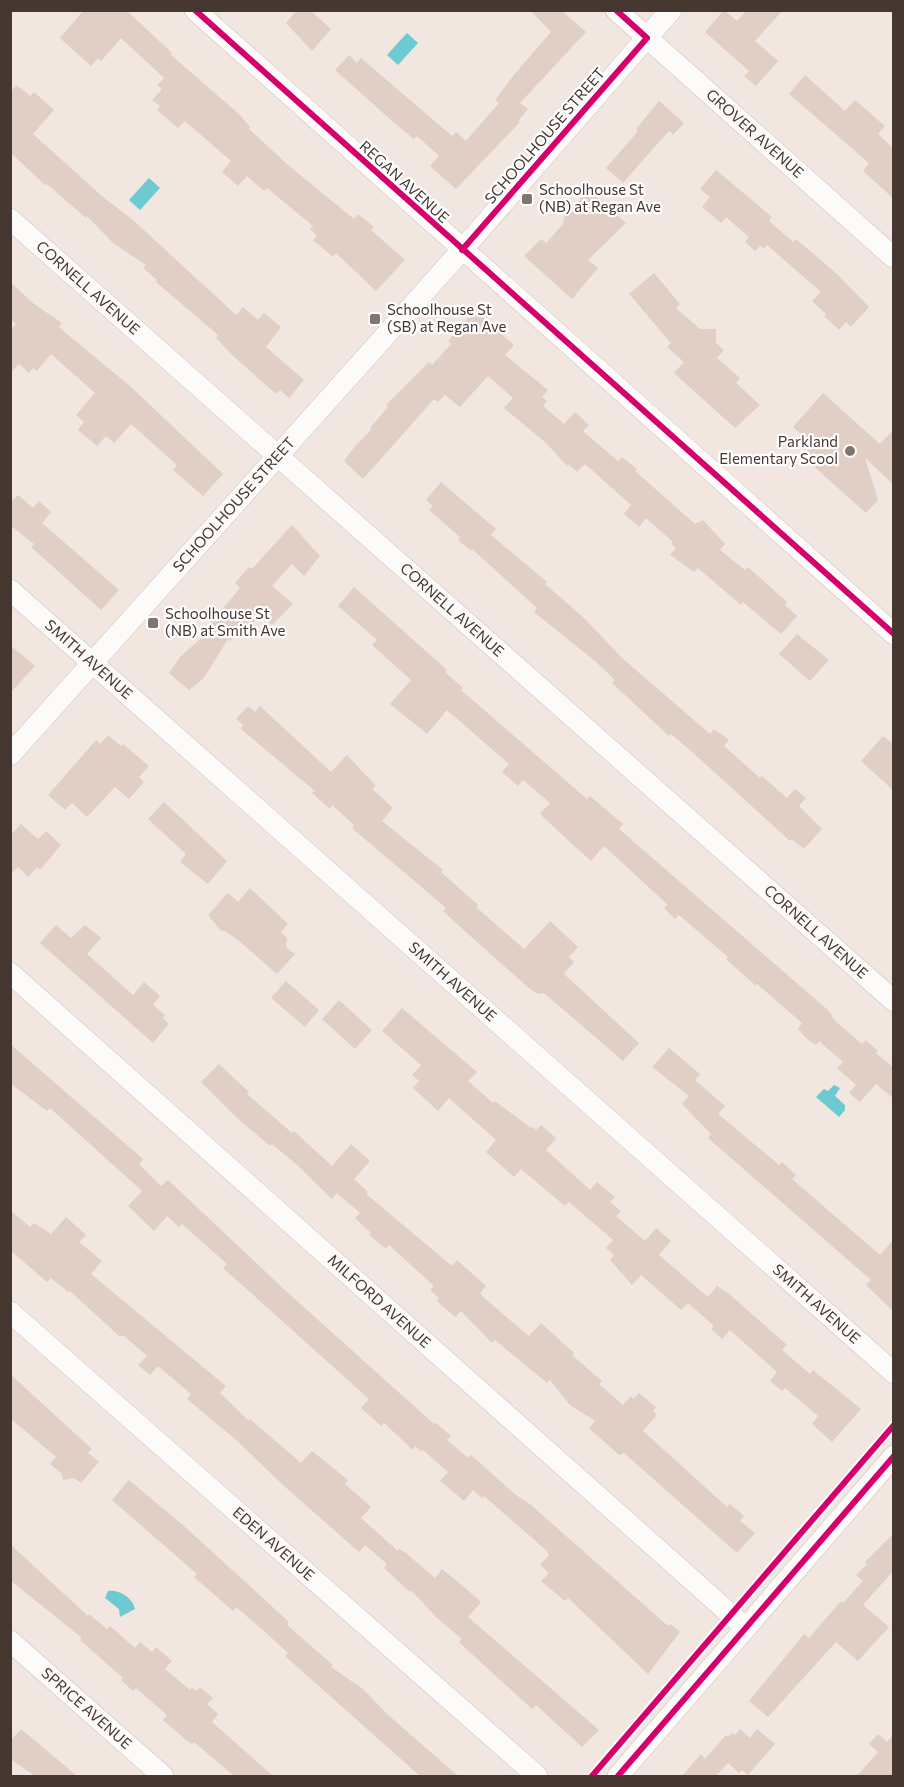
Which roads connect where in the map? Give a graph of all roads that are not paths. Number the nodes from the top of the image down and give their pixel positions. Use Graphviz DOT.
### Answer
graph roads {
  1 [pos="195,10"];
  2 [pos="616,10"];
  3 [pos="671,10"];
  4 [pos="646,38"];
  5 [pos="10,219"];
  6 [pos="462,250"];
  7 [pos="893,257"];
  8 [pos="277,455"];
  9 [pos="10,590"];
  10 [pos="894,634"];
  11 [pos="94,664"];
  12 [pos="10,755"];
  13 [pos="10,973"];
  14 [pos="894,1001"];
  15 [pos="10,1312"];
  16 [pos="894,1373"];
  17 [pos="894,1456"];
  18 [pos="746,1628"];
  19 [pos="10,1641"];
  20 [pos="163,1776"];
  21 [pos="537,1776"];
  22 [pos="618,1776"];
  1 -- 6 [label="street, REGAN AVENUE"];
  2 -- 4 [label="street, GROVER AVENUE"];
  3 -- 4 [label="street, SCHOOLHOUSE STREET"];
  4 -- 6 [label="street, SCHOOLHOUSE STREET"];
  4 -- 7 [label="street, GROVER AVENUE"];
  5 -- 8 [label="street, CORNELL AVENUE"];
  6 -- 8 [label="street, SCHOOLHOUSE STREET"];
  6 -- 10 [label="street, REGAN AVENUE"];
  8 -- 11 [label="street, SCHOOLHOUSE STREET"];
  8 -- 14 [label="street, CORNELL AVENUE"];
  9 -- 11 [label="street, SMITH AVENUE"];
  11 -- 12 [label="street, SCHOOLHOUSE STREET"];
  11 -- 16 [label="street, SMITH AVENUE"];
  13 -- 18 [label="street, MILFORD AVENUE"];
  15 -- 21 [label="street, EDEN AVENUE"];
  17 -- 18 [label="street"];
  18 -- 22 [label="street"];
  19 -- 20 [label="street, SPRICE AVENUE"];
}
